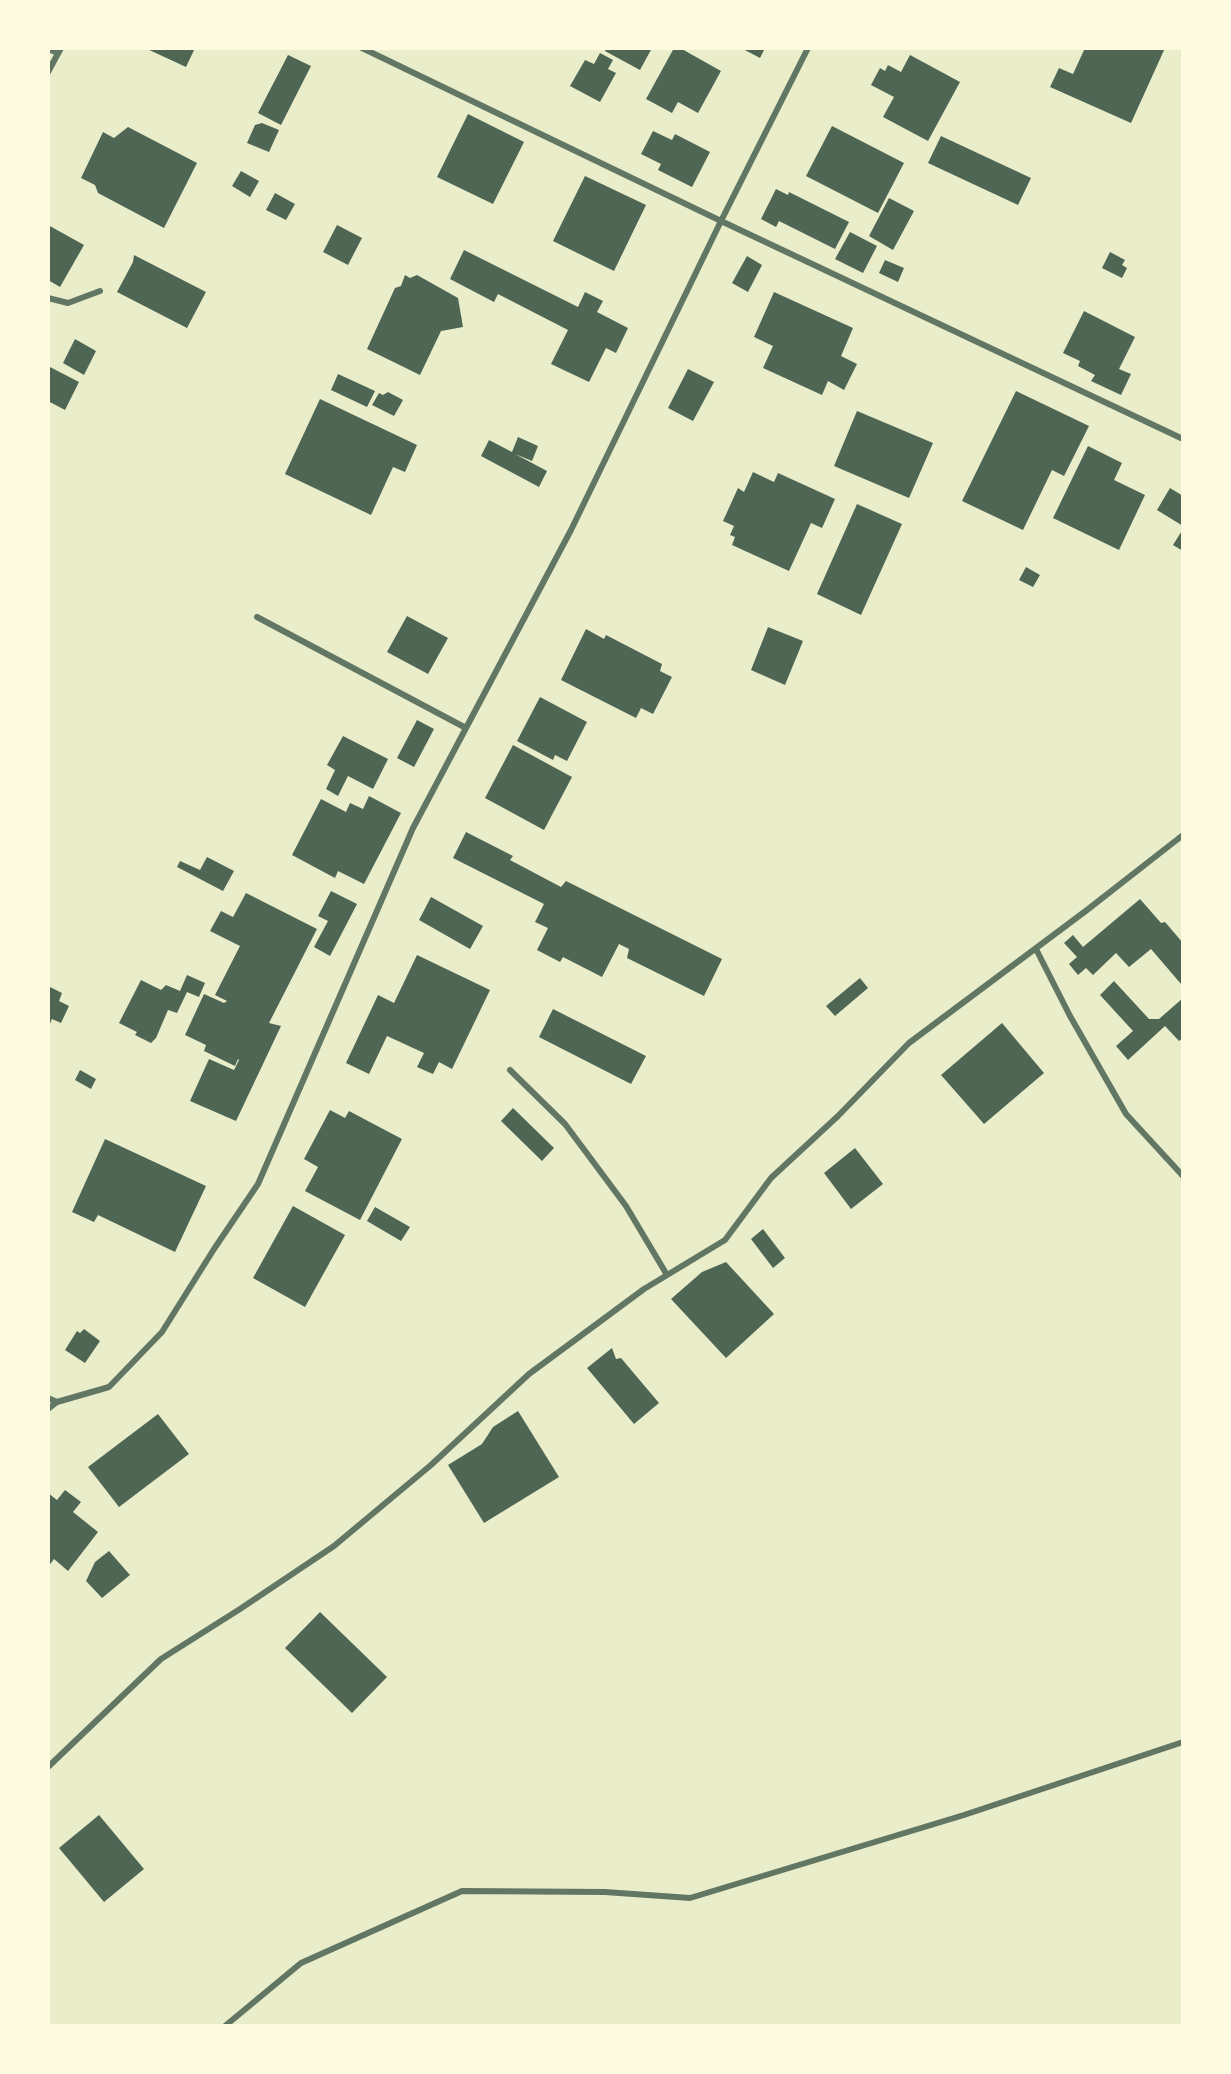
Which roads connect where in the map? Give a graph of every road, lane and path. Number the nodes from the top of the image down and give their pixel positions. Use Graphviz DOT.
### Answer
graph roads {
  1 [pos="362,48"];
  2 [pos="808,48"];
  3 [pos="48,49"];
  4 [pos="59,51"];
  5 [pos="48,72"];
  6 [pos="721,221"];
  7 [pos="100,291"];
  8 [pos="48,298"];
  9 [pos="1183,439"];
  10 [pos="257,617"];
  11 [pos="466,728"];
  12 [pos="1183,834"];
  13 [pos="1036,949"];
  14 [pos="510,1070"];
  15 [pos="1183,1176"];
  16 [pos="667,1275"];
  17 [pos="48,1398"];
  18 [pos="57,1402"];
  19 [pos="48,1409"];
  20 [pos="1183,1742"];
  21 [pos="48,1767"];
  22 [pos="225,2026"];
  1 -- 6 [label="street"];
  2 -- 6 [label="street"];
  3 -- 4 [label="street"];
  4 -- 5 [label="street"];
  6 -- 9 [label="street"];
  6 -- 11 [label="street"];
  7 -- 8 [label="street"];
  10 -- 11 [label="street"];
  11 -- 18 [label="street"];
  12 -- 13 [label="street"];
  13 -- 15 [label="street"];
  13 -- 16 [label="street"];
  14 -- 16 [label="street"];
  16 -- 21 [label="street"];
  17 -- 18 [label="street"];
  18 -- 19 [label="street"];
  20 -- 22 [label="street"];
}
